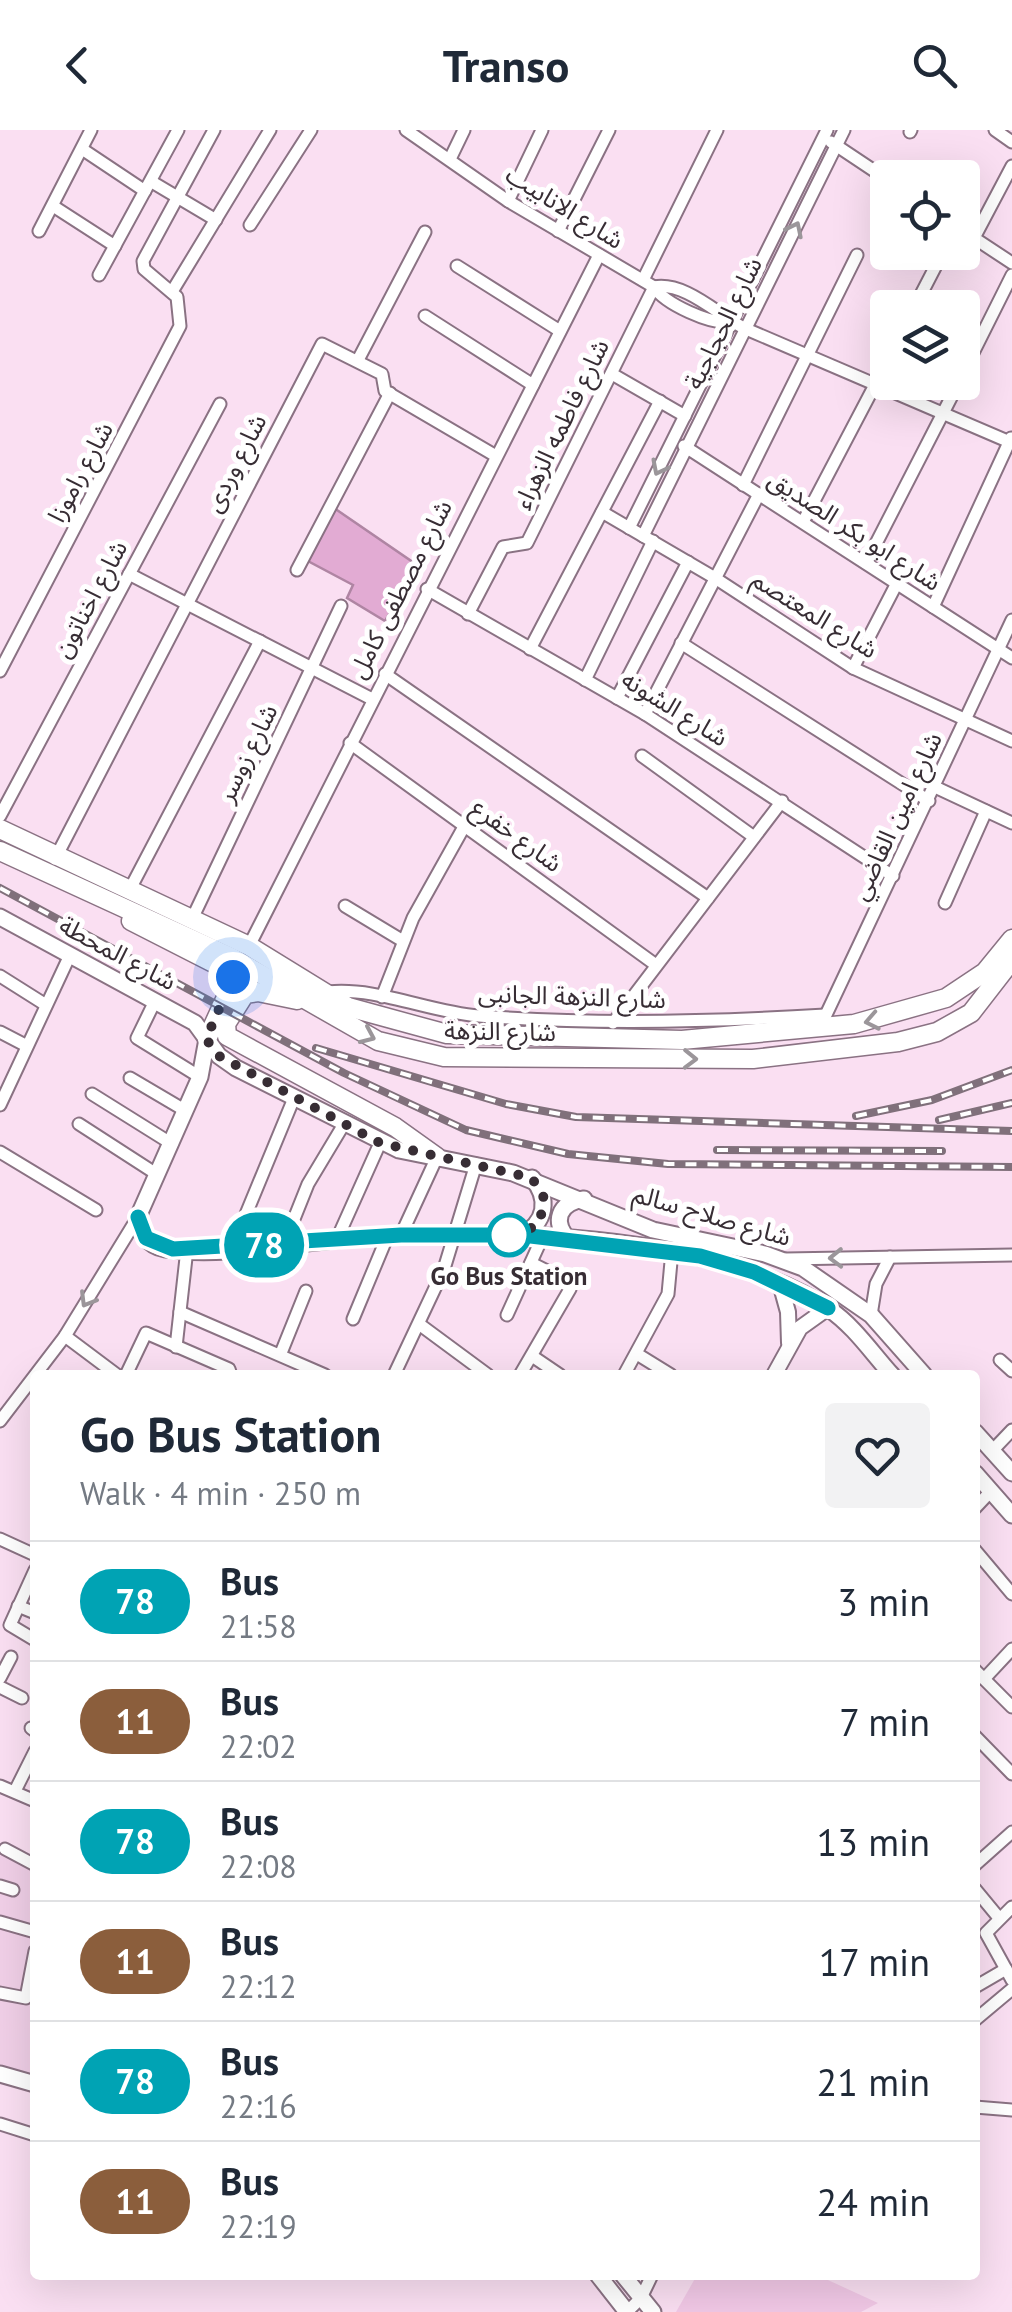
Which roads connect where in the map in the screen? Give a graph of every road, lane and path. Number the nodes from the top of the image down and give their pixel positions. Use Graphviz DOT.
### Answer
graph roads {
  1 [pos="92,130"];
  2 [pos="214,130"];
  3 [pos="270,130"];
  4 [pos="311,130"];
  5 [pos="406,130"];
  6 [pos="464,130"];
  7 [pos="542,130"];
  8 [pos="609,130"];
  9 [pos="718,130"];
  10 [pos="844,130"];
  11 [pos="995,130"];
  12 [pos="172,132"];
  13 [pos="826,134"];
  14 [pos="1012,142"];
  15 [pos="836,146"];
  16 [pos="82,149"];
  17 [pos="450,160"];
  18 [pos="1012,166"];
  19 [pos="870,168"];
  20 [pos="148,187"];
  21 [pos="178,197"];
  22 [pos="508,200"];
  23 [pos="52,206"];
  24 [pos="216,220"];
  25 [pos="250,224"];
  26 [pos="980,227"];
  27 [pos="39,231"];
  28 [pos="558,231"];
  29 [pos="425,232"];
  30 [pos="980,242"];
  31 [pos="115,246"];
  32 [pos="599,255"];
  33 [pos="857,255"];
  34 [pos="1012,263"];
  35 [pos="457,266"];
  36 [pos="99,275"];
  37 [pos="1012,275"];
  38 [pos="648,284"];
  39 [pos="173,290"];
  40 [pos="424,316"];
  41 [pos="731,322"];
  42 [pos="746,329"];
  43 [pos="560,331"];
  44 [pos="980,339"];
  45 [pos="806,355"];
  46 [pos="358,360"];
  47 [pos="612,374"];
  48 [pos="870,382"];
  49 [pos="532,385"];
  50 [pos="390,393"];
  51 [pos="870,394"];
  52 [pos="911,400"];
  53 [pos="950,400"];
  54 [pos="660,401"];
  55 [pos="220,404"];
  56 [pos="943,414"];
  57 [pos="684,416"];
  58 [pos="673,440"];
  59 [pos="1011,440"];
  60 [pos="686,448"];
  61 [pos="496,456"];
  62 [pos="742,485"];
  63 [pos="758,494"];
  64 [pos="602,512"];
  65 [pos="803,522"];
  66 [pos="629,528"];
  67 [pos="648,538"];
  68 [pos="688,562"];
  69 [pos="866,563"];
  70 [pos="298,570"];
  71 [pos="129,574"];
  72 [pos="715,578"];
  73 [pos="897,583"];
  74 [pos="426,589"];
  75 [pos="188,604"];
  76 [pos="341,606"];
  77 [pos="933,607"];
  78 [pos="468,614"];
  79 [pos="1012,620"];
  80 [pos="260,642"];
  81 [pos="681,643"];
  82 [pos="530,649"];
  83 [pos="997,651"];
  84 [pos="1012,658"];
  85 [pos="312,668"];
  86 [pos="853,668"];
  87 [pos="0,670"];
  88 [pos="384,674"];
  89 [pos="585,680"];
  90 [pos="372,698"];
  91 [pos="616,698"];
  92 [pos="645,714"];
  93 [pos="966,720"];
  94 [pos="1012,740"];
  95 [pos="350,743"];
  96 [pos="642,756"];
  97 [pos="935,787"];
  98 [pos="782,802"];
  99 [pos="929,802"];
  100 [pos="986,811"];
  101 [pos="0,816"];
  102 [pos="1012,823"];
  103 [pos="465,825"];
  104 [pos="0,829"];
  105 [pos="754,837"];
  106 [pos="0,851"];
  107 [pos="55,858"];
  108 [pos="893,876"];
  109 [pos="129,891"];
  110 [pos="84,892"];
  111 [pos="708,898"];
  112 [pos="945,904"];
  113 [pos="345,906"];
  114 [pos="0,917"];
  115 [pos="192,919"];
  116 [pos="1012,939"];
  117 [pos="402,941"];
  118 [pos="249,946"];
  119 [pos="70,955"];
  120 [pos="1012,960"];
  121 [pos="656,966"];
  122 [pos="0,976"];
  123 [pos="991,978"];
  124 [pos="315,997"];
  125 [pos="382,997"];
  126 [pos="154,1001"];
  127 [pos="46,1005"];
  128 [pos="924,1006"];
  129 [pos="822,1022"];
  130 [pos="612,1023"];
  131 [pos="0,1032"];
  132 [pos="937,1032"];
  133 [pos="447,1034"];
  134 [pos="206,1039"];
  135 [pos="27,1046"];
  136 [pos="444,1057"];
  137 [pos="0,1064"];
  138 [pos="15,1072"];
  139 [pos="200,1077"];
  140 [pos="130,1078"];
  141 [pos="92,1094"];
  142 [pos="294,1098"];
  143 [pos="0,1105"];
  144 [pos="186,1111"];
  145 [pos="78,1124"];
  146 [pos="344,1124"];
  147 [pos="380,1143"];
  148 [pos="172,1144"];
  149 [pos="0,1152"];
  150 [pos="438,1157"];
  151 [pos="476,1164"];
  152 [pos="158,1175"];
  153 [pos="532,1178"];
  154 [pos="584,1199"];
  155 [pos="96,1210"];
  156 [pos="138,1217"];
  157 [pos="454,1234"];
  158 [pos="394,1235"];
  159 [pos="522,1235"];
  160 [pos="542,1238"];
  161 [pos="337,1239"];
  162 [pos="569,1240"];
  163 [pos="284,1244"];
  164 [pos="232,1248"];
  165 [pos="187,1249"];
  166 [pos="672,1251"];
  167 [pos="1012,1255"];
  168 [pos="890,1257"];
  169 [pos="782,1259"];
  170 [pos="531,1263"];
  171 [pos="780,1283"];
  172 [pos="306,1291"];
  173 [pos="828,1308"];
  174 [pos="180,1312"];
  175 [pos="871,1314"];
  176 [pos="507,1315"];
  177 [pos="353,1319"];
  178 [pos="419,1324"];
  179 [pos="65,1336"];
  180 [pos="789,1344"];
  181 [pos="176,1347"];
  182 [pos="281,1353"];
  183 [pos="637,1354"];
  184 [pos="532,1356"];
  185 [pos="1000,1360"];
  186 [pos="39,1370"];
  187 [pos="110,1370"];
  188 [pos="129,1370"];
  189 [pos="230,1370"];
  190 [pos="315,1370"];
  191 [pos="396,1370"];
  192 [pos="477,1370"];
  193 [pos="523,1370"];
  194 [pos="553,1370"];
  195 [pos="627,1370"];
  196 [pos="663,1370"];
  197 [pos="776,1370"];
  198 [pos="887,1370"];
  199 [pos="920,1370"];
  200 [pos="1012,1371"];
  201 [pos="30,1381"];
  202 [pos="0,1420"];
  203 [pos="1012,1430"];
  204 [pos="980,1438"];
  205 [pos="992,1451"];
  206 [pos="1012,1473"];
  207 [pos="980,1479"];
  208 [pos="990,1492"];
  209 [pos="980,1503"];
  210 [pos="1012,1515"];
  211 [pos="0,1539"];
  212 [pos="30,1553"];
  213 [pos="980,1556"];
  214 [pos="30,1581"];
  215 [pos="1012,1594"];
  216 [pos="18,1606"];
  217 [pos="30,1611"];
  218 [pos="30,1637"];
  219 [pos="1012,1649"];
  220 [pos="12,1657"];
  221 [pos="980,1674"];
  222 [pos="0,1678"];
  223 [pos="0,1687"];
  224 [pos="22,1698"];
  225 [pos="1012,1707"];
  226 [pos="980,1741"];
  227 [pos="30,1761"];
  228 [pos="1012,1774"];
  229 [pos="0,1786"];
  230 [pos="15,1791"];
  231 [pos="30,1798"];
  232 [pos="1012,1832"];
  233 [pos="5,1849"];
  234 [pos="980,1858"];
  235 [pos="30,1862"];
  236 [pos="980,1892"];
  237 [pos="1007,1915"];
  238 [pos="0,1922"];
  239 [pos="30,1931"];
  240 [pos="1009,1974"];
  241 [pos="30,1977"];
  242 [pos="980,1985"];
  243 [pos="1012,1989"];
  244 [pos="0,1994"];
  245 [pos="980,2016"];
  246 [pos="0,2074"];
  247 [pos="30,2083"];
  248 [pos="980,2107"];
  249 [pos="1012,2110"];
  250 [pos="0,2124"];
  251 [pos="30,2134"];
  252 [pos="602,2280"];
  253 [pos="627,2280"];
  254 [pos="650,2280"];
  255 [pos="641,2298"];
  256 [pos="627,2312"];
  257 [pos="653,2312"];
  1 -- 16 [label="street"];
  2 -- 21 [label="street"];
  3 -- 24 [label="street"];
  4 -- 25 [label="street"];
  5 -- 17 [label="street, شارع الانابيب"];
  6 -- 17 [label="street"];
  7 -- 22 [label="street"];
  8 -- 28 [label="street"];
  9 -- 38 [label="street, شارع فاطمه الزهراء"];
  10 -- 15 [label="street, شارع الحجاجية"];
  11 -- 14 [label="street"];
  12 -- 20 [label="street"];
  13 -- 15 [label="street"];
  13 -- 41 [label="street, شارع الحجاجية"];
  15 -- 19 [label="street"];
  42 -- 15 [label="street, شارع الحجاجية, one-way"];
  16 -- 20 [label="street"];
  16 -- 23 [label="street"];
  17 -- 22 [label="street, شارع الانابيب"];
  18 -- 26 [label="street"];
  20 -- 21 [label="street"];
  20 -- 31 [label="street"];
  21 -- 24 [label="street"];
  21 -- 39 [label="street"];
  22 -- 28 [label="street, شارع الانابيب"];
  23 -- 27 [label="street"];
  23 -- 31 [label="street"];
  24 -- 39 [label="street"];
  28 -- 32 [label="street, شارع الانابيب"];
  29 -- 46 [label="street"];
  30 -- 34 [label="street"];
  31 -- 36 [label="street"];
  32 -- 38 [label="street, شارع الانابيب"];
  32 -- 43 [label="street, شارع مصطفى كامل"];
  33 -- 45 [label="street"];
  35 -- 43 [label="street"];
  37 -- 44 [label="street"];
  38 -- 41 [label="street, شارع الانابيب"];
  38 -- 47 [label="street, شارع فاطمه الزهراء"];
  39 -- 87 [label="street, شارع راموزا"];
  40 -- 49 [label="street"];
  41 -- 42 [label="street, شارع الانابيب"];
  41 -- 57 [label="street, شارع الحجاجية"];
  42 -- 45 [label="street, شارع الانابيب"];
  42 -- 60 [label="street, شارع الحجاجية"];
  43 -- 49 [label="street, شارع مصطفى كامل"];
  45 -- 48 [label="street, شارع الانابيب"];
  45 -- 62 [label="street"];
  46 -- 50 [label="street"];
  46 -- 75 [label="street, شارع وردى"];
  47 -- 54 [label="street"];
  47 -- 78 [label="street, شارع فاطمه الزهراء"];
  49 -- 61 [label="street, شارع مصطفى كامل"];
  50 -- 61 [label="street"];
  50 -- 70 [label="street"];
  51 -- 65 [label="street"];
  52 -- 56 [label="street, شارع الانابيب"];
  53 -- 56 [label="street"];
  54 -- 57 [label="street"];
  54 -- 64 [label="street"];
  55 -- 71 [label="street, شارع اخناتون"];
  56 -- 59 [label="street, شارع الانابيب"];
  56 -- 69 [label="street"];
  57 -- 58 [label="street, شارع الحجاجية"];
  58 -- 60 [label="street, شارع ابو بكر الصديق"];
  58 -- 66 [label="street, شارع الحجاجية, one-way"];
  59 -- 77 [label="street"];
  60 -- 62 [label="street, شارع ابو بكر الصديق"];
  60 -- 67 [label="street, شارع الحجاجية"];
  61 -- 74 [label="street, شارع مصطفى كامل"];
  62 -- 63 [label="street, شارع ابو بكر الصديق"];
  63 -- 65 [label="street, شارع ابو بكر الصديق"];
  63 -- 72 [label="street"];
  64 -- 66 [label="street, شارع المعتصم"];
  64 -- 82 [label="street"];
  65 -- 69 [label="street, شارع ابو بكر الصديق"];
  66 -- 67 [label="street, شارع المعتصم"];
  67 -- 68 [label="street, شارع المعتصم"];
  67 -- 89 [label="street, شارع الحجاجية"];
  68 -- 72 [label="street, شارع المعتصم"];
  68 -- 91 [label="street"];
  69 -- 73 [label="street, شارع ابو بكر الصديق"];
  71 -- 75 [label="street"];
  71 -- 101 [label="street, شارع اخناتون"];
  72 -- 81 [label="street"];
  72 -- 86 [label="street, شارع المعتصم"];
  73 -- 77 [label="street, شارع ابو بكر الصديق"];
  73 -- 86 [label="street"];
  74 -- 78 [label="street, شارع الشونه"];
  74 -- 88 [label="street, شارع مصطفى كامل"];
  75 -- 80 [label="street"];
  75 -- 107 [label="street, شارع وردى"];
  76 -- 85 [label="street, شارع زوسر"];
  77 -- 83 [label="street, شارع ابو بكر الصديق"];
  78 -- 82 [label="street, شارع الشونه"];
  79 -- 83 [label="street, شارع امين القاضي"];
  80 -- 85 [label="street"];
  80 -- 109 [label="street"];
  81 -- 92 [label="street"];
  81 -- 99 [label="street"];
  82 -- 89 [label="street, شارع الشونه"];
  83 -- 84 [label="street, شارع ابو بكر الصديق"];
  83 -- 93 [label="street, شارع امين القاضي"];
  85 -- 90 [label="street"];
  85 -- 115 [label="street, شارع زوسر"];
  86 -- 93 [label="street, شارع المعتصم"];
  88 -- 90 [label="street, شارع مصطفى كامل"];
  88 -- 111 [label="street"];
  89 -- 91 [label="street, شارع الشونه"];
  90 -- 95 [label="street, شارع مصطفى كامل"];
  91 -- 92 [label="street, شارع الشونه"];
  92 -- 98 [label="street, شارع الشونه"];
  93 -- 94 [label="street, شارع المعتصم"];
  93 -- 97 [label="street, شارع امين القاضي"];
  95 -- 103 [label="street, شارع خفرع"];
  95 -- 118 [label="street, شارع مصطفى كامل"];
  96 -- 105 [label="street"];
  97 -- 99 [label="street, شارع امين القاضي"];
  97 -- 100 [label="street"];
  98 -- 105 [label="street"];
  98 -- 108 [label="street, شارع الشونه"];
  99 -- 108 [label="street, شارع امين القاضي"];
  100 -- 102 [label="street"];
  100 -- 112 [label="street"];
  103 -- 117 [label="street"];
  103 -- 121 [label="street, شارع خفرع"];
  104 -- 107 [label="main road, شارع النزهة"];
  105 -- 111 [label="street"];
  106 -- 110 [label="main road, شارع النزهة"];
  107 -- 109 [label="main road, شارع النزهة"];
  108 -- 129 [label="street, شارع امين القاضي"];
  109 -- 115 [label="main road, شارع النزهة"];
  110 -- 124 [label="main road, شارع النزهة"];
  110 -- 134 [label="main road"];
  111 -- 121 [label="street"];
  113 -- 117 [label="street"];
  114 -- 119 [label="main road, شارع المحطة"];
  115 -- 118 [label="main road, شارع النزهة"];
  116 -- 123 [label="main road, شارع النزهة"];
  117 -- 125 [label="street"];
  118 -- 124 [label="main road, شارع النزهة"];
  119 -- 126 [label="main road, شارع المحطة"];
  119 -- 127 [label="street"];
  120 -- 123 [label="main road, شارع النزهة"];
  121 -- 130 [label="street"];
  122 -- 127 [label="street"];
  123 -- 128 [label="main road, شارع النزهة"];
  123 -- 132 [label="main road, شارع النزهة"];
  124 -- 125 [label="street, شارع النزهة الجانبى"];
  124 -- 133 [label="main road, شارع النزهة"];
  124 -- 136 [label="main road, شارع النزهة, one-way"];
  124 -- 150 [label="main road"];
  125 -- 130 [label="street, شارع النزهة الجانبى"];
  126 -- 134 [label="main road, شارع المحطة"];
  126 -- 139 [label="street"];
  127 -- 135 [label="street"];
  128 -- 129 [label="main road, شارع النزهة, one-way"];
  128 -- 132 [label="main road"];
  129 -- 130 [label="street, شارع النزهة الجانبى"];
  129 -- 133 [label="main road, شارع النزهة"];
  131 -- 135 [label="street"];
  136 -- 132 [label="main road, شارع النزهة, one-way"];
  133 -- 136 [label="main road"];
  134 -- 139 [label="main road"];
  134 -- 142 [label="main road, شارع صلاح سالم"];
  135 -- 138 [label="street"];
  137 -- 138 [label="street"];
  138 -- 143 [label="street"];
  139 -- 144 [label="main road"];
  140 -- 144 [label="street"];
  141 -- 148 [label="street"];
  142 -- 146 [label="main road, شارع صلاح سالم"];
  142 -- 164 [label="street"];
  144 -- 148 [label="main road"];
  145 -- 152 [label="street"];
  146 -- 147 [label="main road, شارع صلاح سالم"];
  146 -- 163 [label="street"];
  147 -- 150 [label="main road, شارع صلاح سالم"];
  147 -- 161 [label="street"];
  148 -- 152 [label="main road"];
  149 -- 155 [label="street"];
  150 -- 151 [label="main road, شارع صلاح سالم"];
  150 -- 158 [label="street"];
  151 -- 153 [label="main road, شارع صلاح سالم"];
  151 -- 157 [label="street"];
  152 -- 156 [label="main road"];
  153 -- 154 [label="main road, شارع صلاح سالم"];
  153 -- 159 [label="main road"];
  154 -- 162 [label="main road"];
  154 -- 169 [label="main road, شارع صلاح سالم"];
  156 -- 165 [label="main road"];
  156 -- 179 [label="street, one-way"];
  157 -- 158 [label="main road"];
  157 -- 159 [label="main road"];
  157 -- 178 [label="street"];
  158 -- 161 [label="main road"];
  158 -- 177 [label="street"];
  159 -- 160 [label="main road"];
  160 -- 162 [label="main road"];
  160 -- 170 [label="street"];
  161 -- 163 [label="main road"];
  162 -- 166 [label="main road"];
  163 -- 164 [label="main road"];
  164 -- 165 [label="main road"];
  165 -- 174 [label="street"];
  166 -- 171 [label="main road"];
  166 -- 183 [label="street"];
  167 -- 168 [label="street"];
  168 -- 169 [label="street, one-way"];
  168 -- 175 [label="street"];
  169 -- 175 [label="main road, شارع صلاح سالم"];
  170 -- 176 [label="street"];
  170 -- 184 [label="street"];
  171 -- 173 [label="main road"];
  171 -- 180 [label="street"];
  172 -- 182 [label="street"];
  173 -- 180 [label="street"];
  173 -- 198 [label="main road"];
  174 -- 181 [label="street"];
  174 -- 182 [label="street"];
  175 -- 199 [label="main road, شارع صلاح سالم"];
  178 -- 191 [label="street"];
  178 -- 192 [label="street"];
  179 -- 186 [label="street"];
  179 -- 187 [label="street"];
  180 -- 197 [label="street"];
  181 -- 188 [label="street"];
  181 -- 189 [label="street"];
  182 -- 190 [label="street"];
  183 -- 195 [label="street"];
  183 -- 196 [label="street"];
  184 -- 193 [label="street"];
  184 -- 194 [label="street"];
  185 -- 200 [label="street"];
  201 -- 202 [label="street"];
  203 -- 205 [label="street"];
  204 -- 205 [label="main road"];
  205 -- 206 [label="main road"];
  207 -- 208 [label="main road"];
  208 -- 209 [label="street"];
  208 -- 210 [label="main road"];
  211 -- 212 [label="street"];
  213 -- 215 [label="street"];
  214 -- 216 [label="street"];
  216 -- 217 [label="street"];
  216 -- 218 [label="street"];
  219 -- 221 [label="street"];
  220 -- 222 [label="street"];
  221 -- 225 [label="street"];
  223 -- 224 [label="street"];
  226 -- 228 [label="street"];
  227 -- 230 [label="street"];
  229 -- 230 [label="street"];
  230 -- 231 [label="street"];
  232 -- 234 [label="street"];
  233 -- 235 [label="street"];
  236 -- 237 [label="street"];
  237 -- 240 [label="street"];
  238 -- 239 [label="street"];
  240 -- 242 [label="street"];
  241 -- 244 [label="street"];
  243 -- 245 [label="street"];
  246 -- 247 [label="main road"];
  248 -- 249 [label="street"];
  250 -- 251 [label="street"];
  252 -- 256 [label="main road"];
  253 -- 255 [label="main road"];
  254 -- 255 [label="street"];
  255 -- 256 [label="street"];
  255 -- 257 [label="main road"];
}
